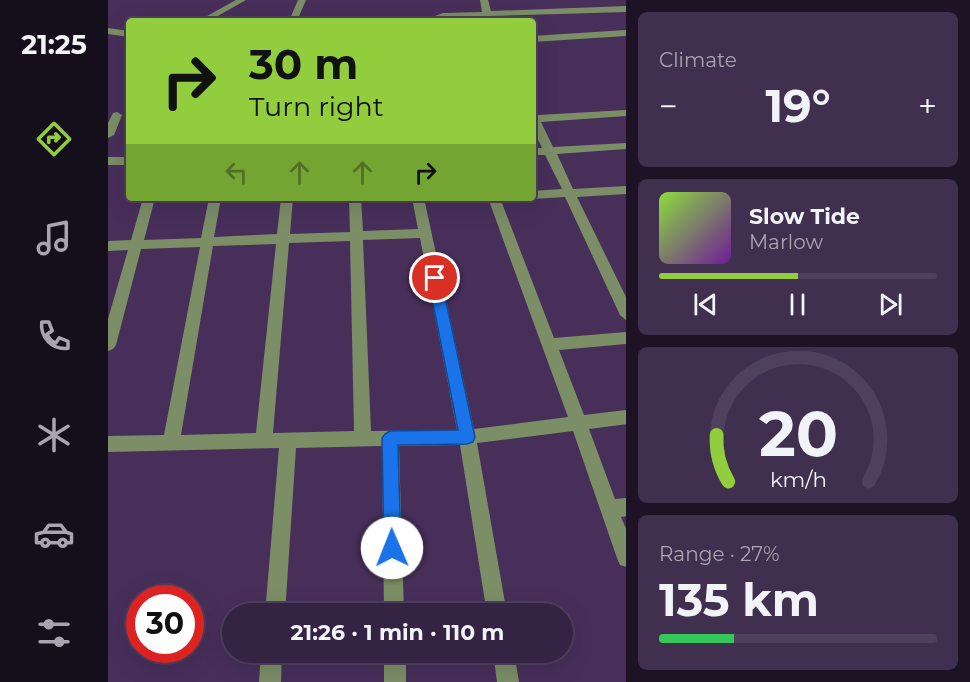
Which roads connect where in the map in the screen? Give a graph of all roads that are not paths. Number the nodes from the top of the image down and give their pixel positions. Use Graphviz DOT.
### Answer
graph roads {
  1 [pos="242,0"];
  2 [pos="302,0"];
  3 [pos="484,0"];
  4 [pos="626,9"];
  5 [pos="489,17"];
  6 [pos="208,18"];
  7 [pos="294,18"];
  8 [pos="438,18"];
  9 [pos="108,32"];
  10 [pos="626,33"];
  11 [pos="126,34"];
  12 [pos="536,39"];
  13 [pos="626,113"];
  14 [pos="122,114"];
  15 [pos="536,117"];
  16 [pos="536,123"];
  17 [pos="108,135"];
  18 [pos="626,146"];
  19 [pos="551,151"];
  20 [pos="536,152"];
  21 [pos="108,161"];
  22 [pos="126,161"];
  23 [pos="626,190"];
  24 [pos="569,193"];
  25 [pos="536,195"];
  26 [pos="148,201"];
  27 [pos="214,201"];
  28 [pos="286,201"];
  29 [pos="355,201"];
  30 [pos="419,201"];
  31 [pos="495,201"];
  32 [pos="425,232"];
  33 [pos="356,236"];
  34 [pos="283,238"];
  35 [pos="207,242"];
  36 [pos="108,246"];
  37 [pos="135,246"];
  38 [pos="626,313"];
  39 [pos="626,338"];
  40 [pos="108,345"];
  41 [pos="550,345"];
  42 [pos="626,417"];
  43 [pos="579,424"];
  44 [pos="467,437"];
  45 [pos="390,438"];
  46 [pos="363,439"];
  47 [pos="288,440"];
  48 [pos="264,441"];
  49 [pos="171,443"];
  50 [pos="108,444"];
  51 [pos="618,508"];
  52 [pos="626,552"];
  53 [pos="276,603"];
  54 [pos="394,603"];
  55 [pos="495,603"];
  56 [pos="271,663"];
  57 [pos="395,663"];
  58 [pos="505,663"];
  59 [pos="270,682"];
  60 [pos="395,682"];
  61 [pos="508,682"];
  1 -- 6 [label="street"];
  2 -- 7 [label="street"];
  3 -- 5 [label="street"];
  4 -- 5 [label="street"];
  5 -- 8 [label="street"];
  9 -- 11 [label="street"];
  10 -- 12 [label="street"];
  13 -- 15 [label="street"];
  14 -- 17 [label="street"];
  16 -- 19 [label="street"];
  18 -- 19 [label="street"];
  19 -- 20 [label="street"];
  19 -- 24 [label="street"];
  21 -- 22 [label="street"];
  23 -- 24 [label="street"];
  24 -- 25 [label="street"];
  24 -- 38 [label="street"];
  26 -- 37 [label="street"];
  27 -- 35 [label="street"];
  28 -- 34 [label="street"];
  29 -- 33 [label="street"];
  30 -- 32 [label="street"];
  31 -- 41 [label="street"];
  32 -- 33 [label="street"];
  32 -- 44 [label="street"];
  33 -- 34 [label="street"];
  33 -- 46 [label="street"];
  34 -- 35 [label="street"];
  34 -- 48 [label="street"];
  35 -- 37 [label="street"];
  35 -- 49 [label="street"];
  36 -- 37 [label="street"];
  37 -- 40 [label="street"];
  39 -- 41 [label="street"];
  41 -- 43 [label="street"];
  42 -- 43 [label="street"];
  43 -- 44 [label="street"];
  43 -- 51 [label="street"];
  44 -- 45 [label="street"];
  44 -- 55 [label="street"];
  45 -- 46 [label="street"];
  45 -- 54 [label="street"];
  46 -- 47 [label="street"];
  47 -- 48 [label="street"];
  47 -- 53 [label="street"];
  48 -- 49 [label="street"];
  49 -- 50 [label="street"];
  51 -- 52 [label="street"];
  56 -- 59 [label="street"];
  57 -- 60 [label="street"];
  58 -- 61 [label="street"];
}
